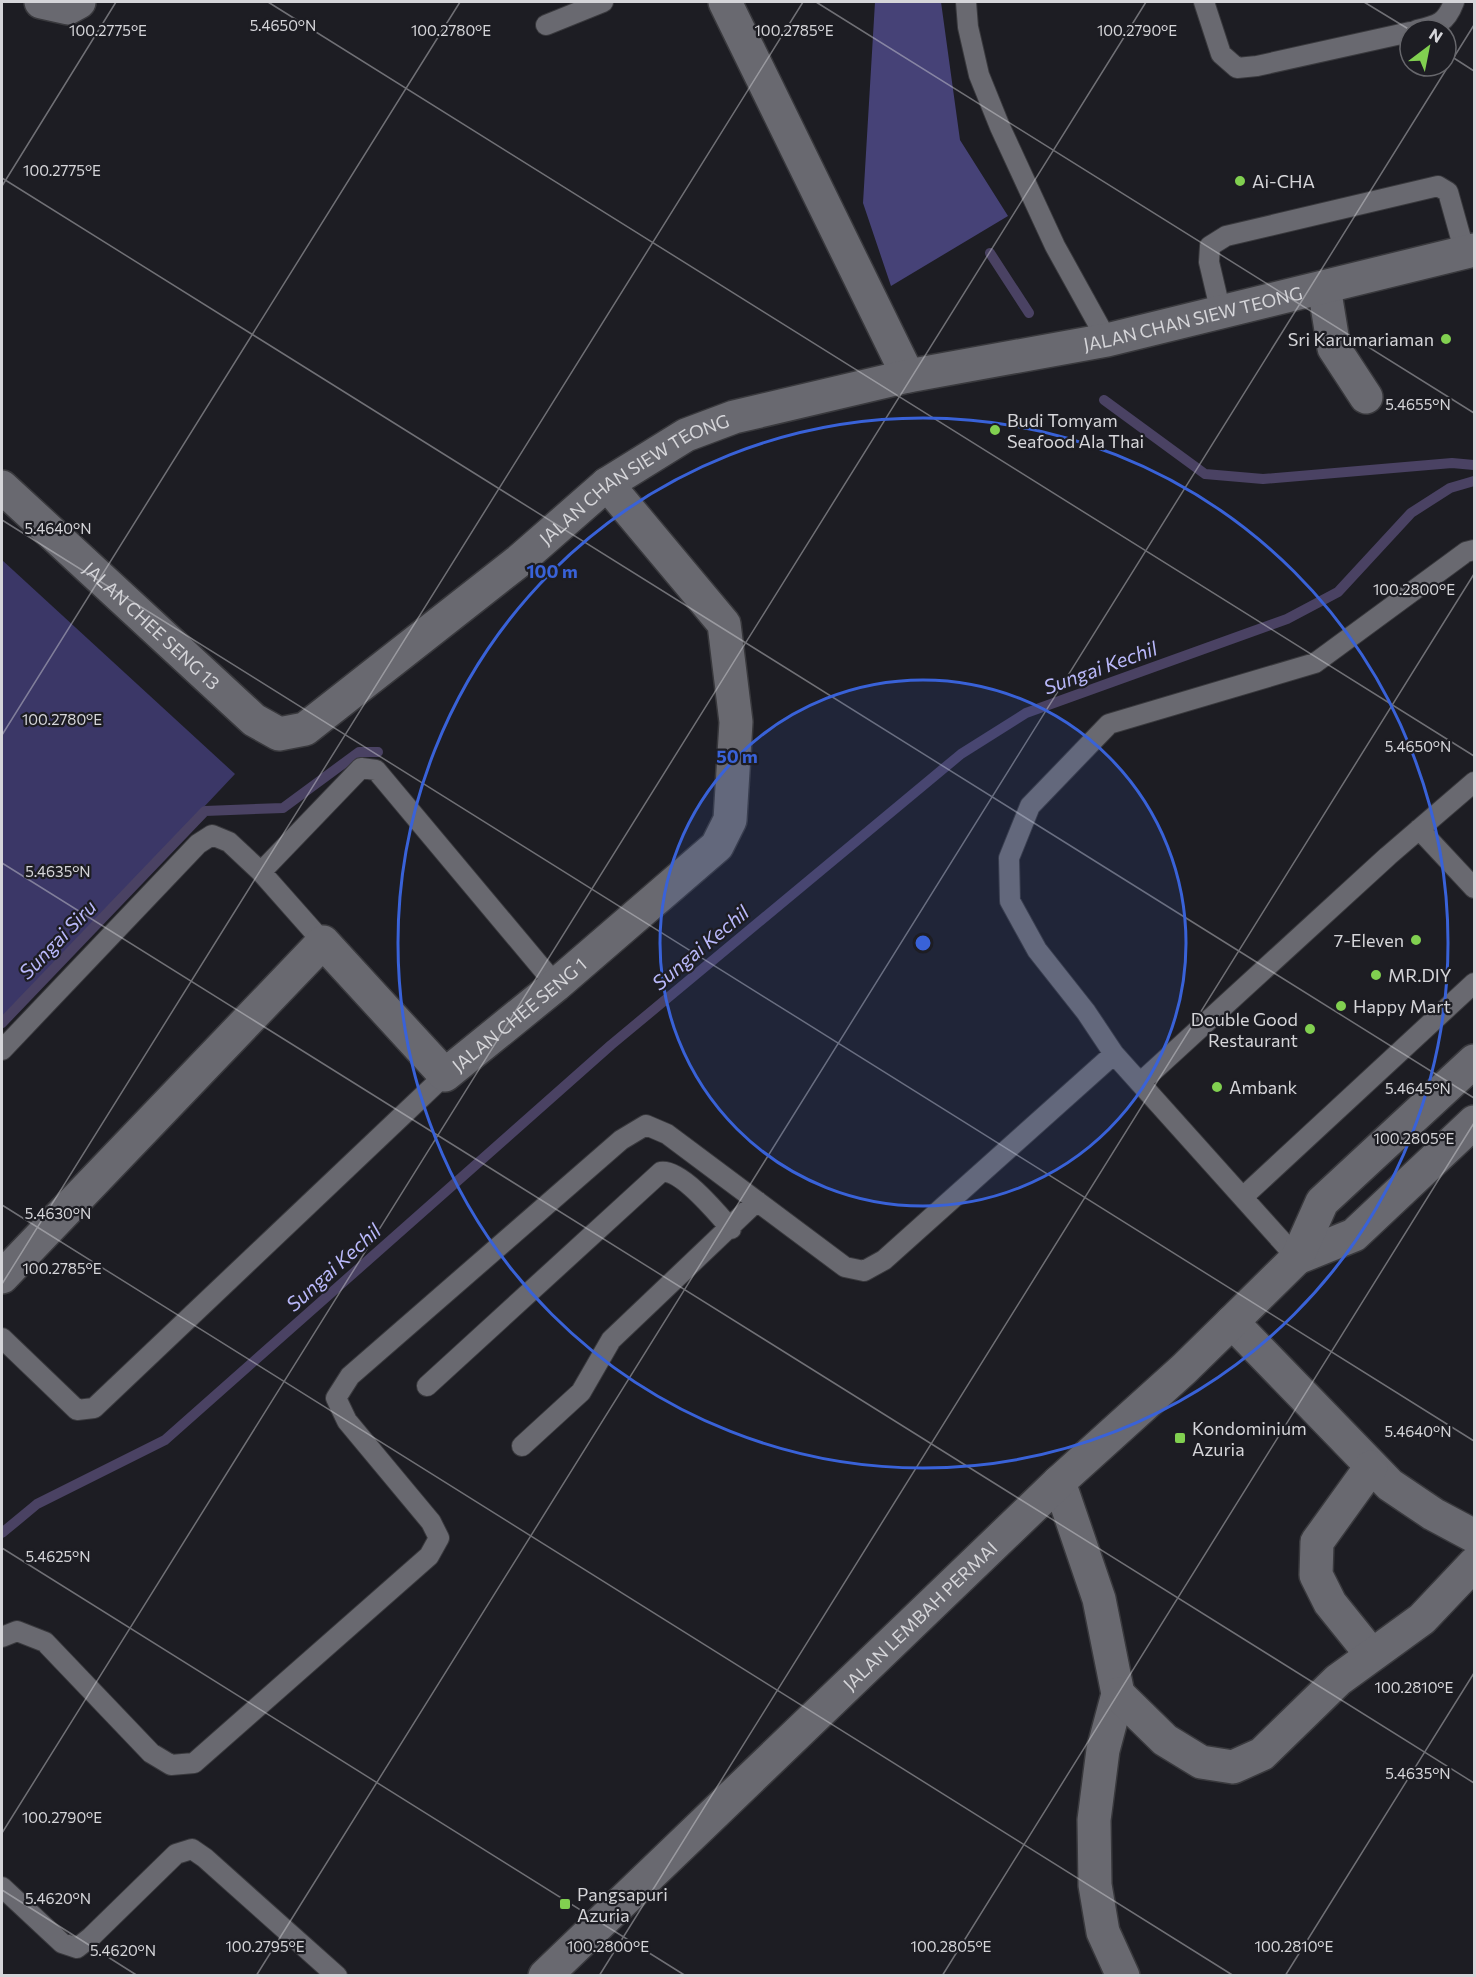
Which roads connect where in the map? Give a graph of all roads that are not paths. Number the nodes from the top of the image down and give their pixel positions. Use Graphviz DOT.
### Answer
graph roads {
  1 [pos="41,2"];
  2 [pos="79,2"];
  3 [pos="603,2"];
  4 [pos="725,2"];
  5 [pos="966,2"];
  6 [pos="1204,2"];
  7 [pos="1454,2"];
  8 [pos="1446,18"];
  9 [pos="546,25"];
  10 [pos="1398,35"];
  11 [pos="1470,252"];
  12 [pos="1324,287"];
  13 [pos="1221,313"];
  14 [pos="1107,340"];
  15 [pos="908,376"];
  16 [pos="1366,398"];
  17 [pos="608,484"];
  18 [pos="2,487"];
  19 [pos="1474,550"];
  20 [pos="279,734"];
  21 [pos="1474,782"];
  22 [pos="1419,829"];
  23 [pos="261,872"];
  24 [pos="1474,888"];
  25 [pos="323,942"];
  26 [pos="1474,982"];
  27 [pos="556,985"];
  28 [pos="2,1050"];
  29 [pos="1114,1054"];
  30 [pos="1474,1060"];
  31 [pos="445,1075"];
  32 [pos="1140,1083"];
  33 [pos="1474,1122"];
  34 [pos="1244,1196"];
  35 [pos="757,1201"];
  36 [pos="731,1228"];
  37 [pos="1297,1258"];
  38 [pos="2,1277"];
  39 [pos="1232,1322"];
  40 [pos="2,1338"];
  41 [pos="427,1386"];
  42 [pos="522,1446"];
  43 [pos="1371,1467"];
  44 [pos="1059,1482"];
  45 [pos="1474,1536"];
  46 [pos="1474,1564"];
  47 [pos="2,1637"];
  48 [pos="1371,1654"];
  49 [pos="1118,1694"];
  50 [pos="2,1887"];
  51 [pos="337,1976"];
  52 [pos="545,1976"];
  53 [pos="1123,1976"];
  1 -- 2 [label="street"];
  3 -- 9 [label="lane"];
  4 -- 15 [label="street"];
  5 -- 14 [label="lane"];
  6 -- 10 [label="lane"];
  7 -- 8 [label="lane"];
  11 -- 12 [label="street, JALAN CHAN SIEW TEONG"];
  11 -- 13 [label="lane"];
  12 -- 13 [label="street, JALAN CHAN SIEW TEONG"];
  12 -- 16 [label="street"];
  13 -- 14 [label="street, JALAN CHAN SIEW TEONG"];
  14 -- 15 [label="street, JALAN CHAN SIEW TEONG"];
  15 -- 17 [label="street, JALAN CHAN SIEW TEONG"];
  17 -- 20 [label="street, JALAN CHAN SIEW TEONG"];
  17 -- 27 [label="street, JALAN CHEE SENG 1"];
  18 -- 20 [label="street, JALAN CHEE SENG 13"];
  19 -- 29 [label="lane"];
  21 -- 22 [label="lane"];
  22 -- 24 [label="lane"];
  22 -- 32 [label="lane"];
  23 -- 25 [label="lane"];
  23 -- 27 [label="lane"];
  23 -- 28 [label="lane"];
  25 -- 31 [label="street, JALAN CHEE SENG 1"];
  25 -- 38 [label="street"];
  26 -- 34 [label="lane"];
  27 -- 31 [label="street, JALAN CHEE SENG 1"];
  29 -- 32 [label="lane"];
  29 -- 35 [label="lane"];
  30 -- 37 [label="street, JALAN LEMBAH PERMAI"];
  31 -- 40 [label="lane"];
  32 -- 34 [label="lane"];
  33 -- 37 [label="street, JALAN LEMBAH PERMAI"];
  34 -- 37 [label="lane"];
  35 -- 36 [label="lane"];
  35 -- 47 [label="lane"];
  36 -- 41 [label="lane"];
  36 -- 42 [label="lane"];
  37 -- 39 [label="street, JALAN LEMBAH PERMAI"];
  39 -- 43 [label="street"];
  39 -- 44 [label="street, JALAN LEMBAH PERMAI"];
  43 -- 45 [label="street"];
  43 -- 48 [label="street"];
  44 -- 49 [label="street"];
  44 -- 52 [label="street, JALAN LEMBAH PERMAI"];
  46 -- 48 [label="street"];
  48 -- 49 [label="street"];
  49 -- 53 [label="street"];
  50 -- 51 [label="lane"];
}
